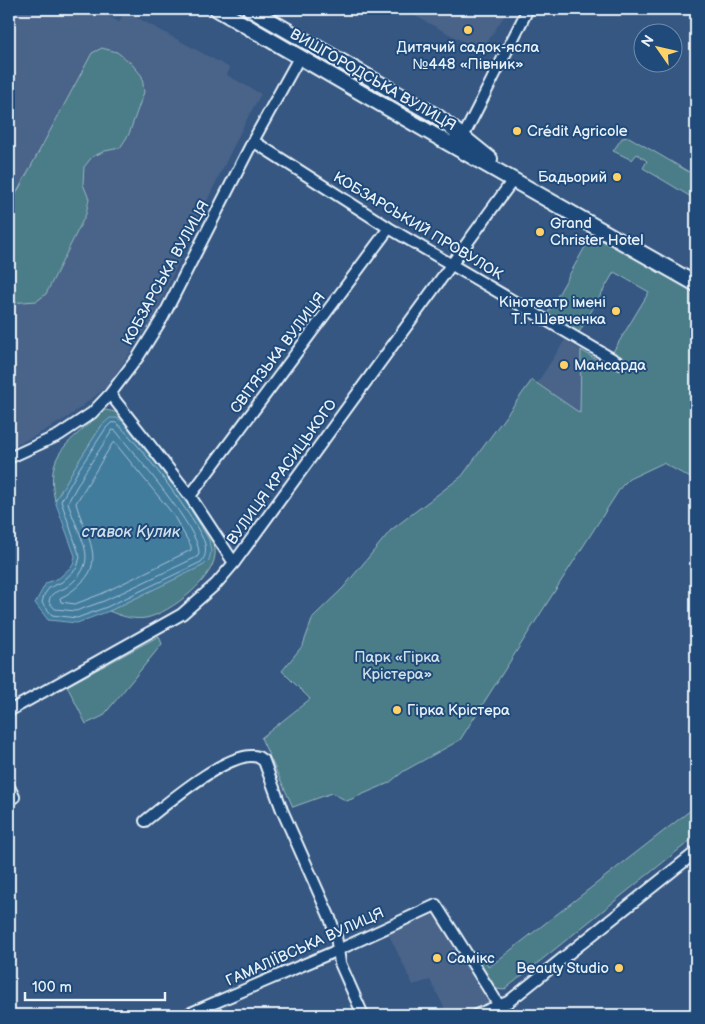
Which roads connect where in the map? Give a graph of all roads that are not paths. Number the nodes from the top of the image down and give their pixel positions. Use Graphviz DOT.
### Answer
graph roads {
  1 [pos="217,9"];
  2 [pos="250,9"];
  3 [pos="528,9"];
  4 [pos="300,56"];
  5 [pos="463,136"];
  6 [pos="253,141"];
  7 [pos="513,180"];
  8 [pos="389,228"];
  9 [pos="452,265"];
  10 [pos="696,284"];
  11 [pos="620,364"];
  12 [pos="110,394"];
  13 [pos="9,458"];
  14 [pos="190,496"];
  15 [pos="234,563"];
  16 [pos="9,711"];
  17 [pos="9,787"];
  18 [pos="9,800"];
  19 [pos="144,821"];
  20 [pos="696,852"];
  21 [pos="338,950"];
  22 [pos="498,1006"];
  23 [pos="186,1015"];
  24 [pos="363,1015"];
  25 [pos="476,1015"];
  26 [pos="505,1015"];
  1 -- 4 [label="main road, ВИШГОРОДСЬКА ВУЛИЦЯ"];
  2 -- 5 [label="main road, ВИШГОРОДСЬКА ВУЛИЦЯ"];
  3 -- 5 [label="street"];
  4 -- 6 [label="street, КОБЗАРСЬКА ВУЛИЦЯ"];
  4 -- 7 [label="main road, ВИШГОРОДСЬКА ВУЛИЦЯ"];
  5 -- 7 [label="main road, ВИШГОРОДСЬКА ВУЛИЦЯ"];
  6 -- 8 [label="street, КОБЗАРСЬКИЙ ПРОВУЛОК"];
  6 -- 12 [label="street, КОБЗАРСЬКА ВУЛИЦЯ"];
  7 -- 9 [label="street, ВУЛИЦЯ КРАСИЦЬКОГО"];
  7 -- 10 [label="main road, ВИШГОРОДСЬКА ВУЛИЦЯ"];
  8 -- 9 [label="street, КОБЗАРСЬКИЙ ПРОВУЛОК"];
  8 -- 14 [label="street, СВІТЯЗЬКА ВУЛИЦЯ"];
  9 -- 11 [label="street, КОБЗАРСЬКИЙ ПРОВУЛОК"];
  9 -- 15 [label="street, ВУЛИЦЯ КРАСИЦЬКОГО"];
  12 -- 13 [label="street, КОБЗАРСЬКА ВУЛИЦЯ"];
  12 -- 14 [label="street"];
  14 -- 15 [label="street"];
  15 -- 16 [label="street, ВУЛИЦЯ КРАСИЦЬКОГО"];
  17 -- 18 [label="street"];
  19 -- 21 [label="street"];
  20 -- 22 [label="street"];
  21 -- 22 [label="street, ГАМАЛІЇВСЬКА ВУЛИЦЯ"];
  21 -- 23 [label="street, ГАМАЛІЇВСЬКА ВУЛИЦЯ"];
  21 -- 24 [label="street"];
  22 -- 25 [label="street"];
  22 -- 26 [label="street"];
}
